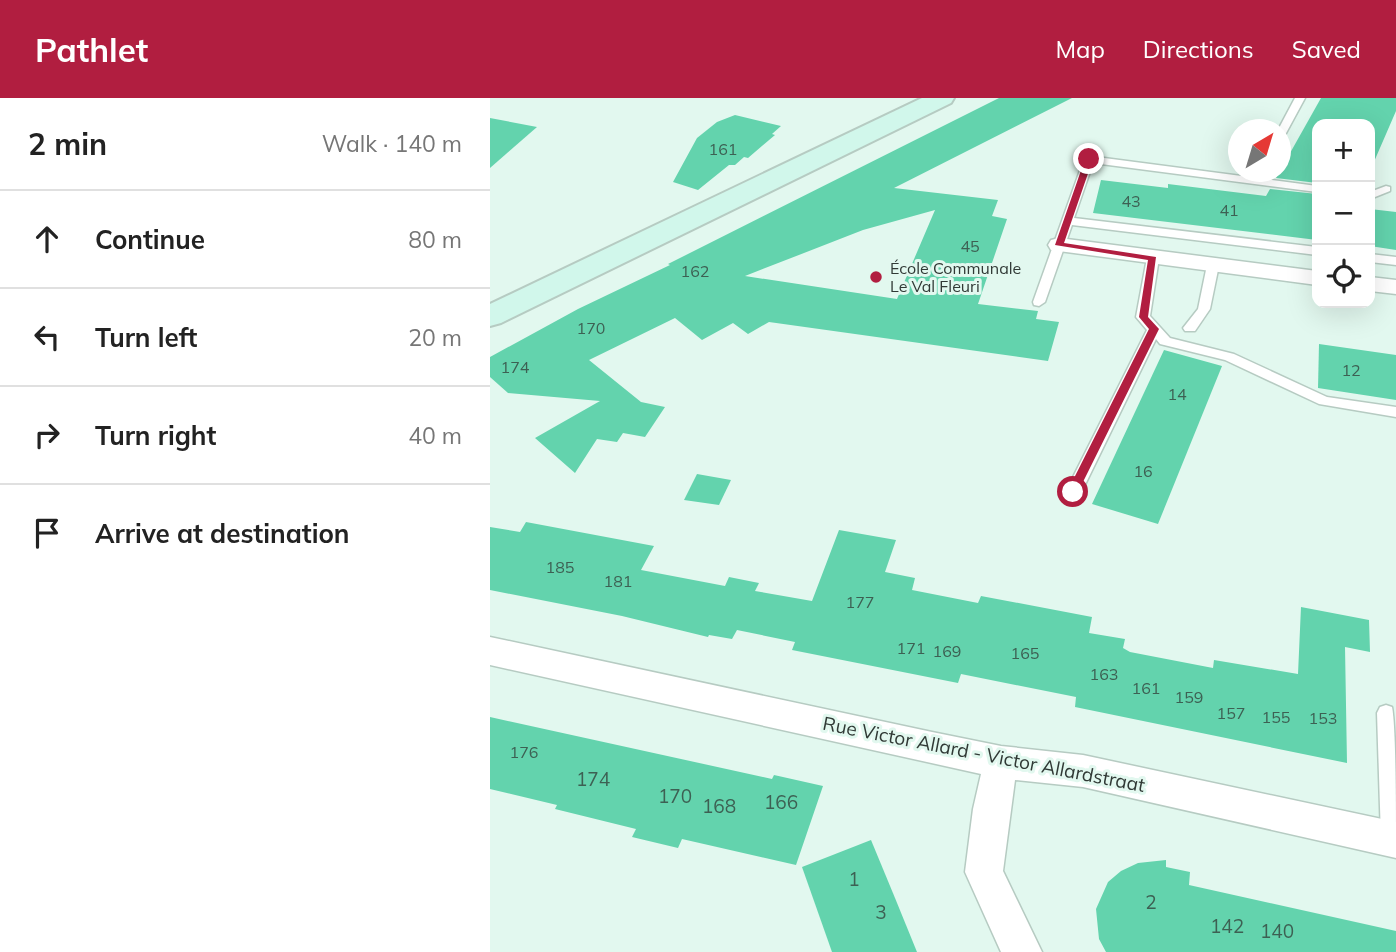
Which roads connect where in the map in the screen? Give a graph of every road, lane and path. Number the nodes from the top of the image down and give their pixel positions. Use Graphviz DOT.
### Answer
graph roads {
  1 [pos="942,98"];
  2 [pos="1300,98"];
  3 [pos="1289,119"];
  4 [pos="1228,173"];
  5 [pos="1286,182"];
  6 [pos="1312,188"];
  7 [pos="1386,189"];
  8 [pos="1375,194"];
  9 [pos="1069,220"];
  10 [pos="1059,245"];
  11 [pos="1312,250"];
  12 [pos="1153,258"];
  13 [pos="1375,259"];
  14 [pos="1396,261"];
  15 [pos="1213,265"];
  16 [pos="1312,277"];
  17 [pos="1375,285"];
  18 [pos="1396,287"];
  19 [pos="1039,302"];
  20 [pos="490,316"];
  21 [pos="1190,328"];
  22 [pos="1154,329"];
  23 [pos="1396,412"];
  24 [pos="1073,492"];
  25 [pos="490,651"];
  26 [pos="1386,713"];
  27 [pos="1001,762"];
  28 [pos="1393,839"];
  29 [pos="1022,952"];
  1 -- 20 [label="street"];
  2 -- 3 [label="lane"];
  4 -- 9 [label="lane"];
  5 -- 6 [label="lane"];
  7 -- 8 [label="lane"];
  9 -- 10 [label="lane"];
  9 -- 11 [label="lane"];
  10 -- 12 [label="street"];
  10 -- 19 [label="lane"];
  12 -- 15 [label="street"];
  12 -- 22 [label="lane"];
  13 -- 14 [label="lane"];
  15 -- 16 [label="street"];
  15 -- 21 [label="lane"];
  17 -- 18 [label="street"];
  22 -- 23 [label="lane"];
  22 -- 24 [label="lane"];
  25 -- 27 [label="street, Rue Victor Allard - Victor Allardstraat"];
  26 -- 28 [label="lane"];
  27 -- 28 [label="street, Rue Victor Allard - Victor Allardstraat"];
  27 -- 29 [label="street"];
}
